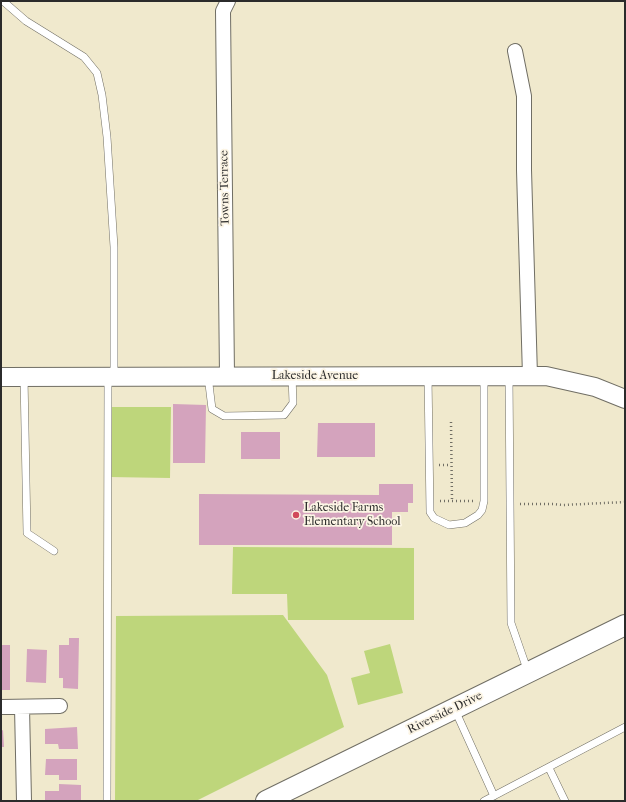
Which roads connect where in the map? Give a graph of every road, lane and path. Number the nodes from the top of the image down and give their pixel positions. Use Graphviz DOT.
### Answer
graph roads {
  1 [pos="3,1"];
  2 [pos="228,1"];
  3 [pos="515,51"];
  4 [pos="1,376"];
  5 [pos="24,376"];
  6 [pos="111,376"];
  7 [pos="208,376"];
  8 [pos="227,376"];
  9 [pos="292,376"];
  10 [pos="428,376"];
  11 [pos="484,376"];
  12 [pos="509,376"];
  13 [pos="530,376"];
  14 [pos="625,399"];
  15 [pos="451,422"];
  16 [pos="452,500"];
  17 [pos="54,551"];
  18 [pos="625,626"];
  19 [pos="528,672"];
  20 [pos="60,706"];
  21 [pos="1,707"];
  22 [pos="22,707"];
  23 [pos="454,708"];
  24 [pos="625,727"];
  25 [pos="549,768"];
  26 [pos="494,796"];
  27 [pos="24,801"];
  28 [pos="107,801"];
  29 [pos="266,801"];
  30 [pos="484,801"];
  31 [pos="565,801"];
  1 -- 6 [label="lane"];
  2 -- 8 [label="street, Towns Terrace"];
  3 -- 13 [label="street"];
  4 -- 5 [label="street, Lakeside Avenue"];
  5 -- 6 [label="street, Lakeside Avenue"];
  5 -- 17 [label="lane"];
  6 -- 7 [label="street, Lakeside Avenue"];
  6 -- 28 [label="lane"];
  7 -- 8 [label="street, Lakeside Avenue"];
  7 -- 9 [label="lane"];
  8 -- 9 [label="street, Lakeside Avenue"];
  9 -- 10 [label="street, Lakeside Avenue"];
  10 -- 11 [label="street, Lakeside Avenue"];
  10 -- 11 [label="lane"];
  11 -- 12 [label="street, Lakeside Avenue"];
  12 -- 13 [label="street, Lakeside Avenue"];
  12 -- 19 [label="lane"];
  13 -- 14 [label="street, Lakeside Avenue"];
  15 -- 16 [label="path"];
  18 -- 19 [label="main road, Riverside Drive"];
  19 -- 23 [label="main road, Riverside Drive"];
  20 -- 22 [label="street"];
  21 -- 22 [label="street"];
  22 -- 27 [label="street"];
  23 -- 26 [label="lane"];
  23 -- 29 [label="main road, Riverside Drive"];
  24 -- 25 [label="lane"];
  25 -- 26 [label="lane"];
  25 -- 31 [label="lane"];
  26 -- 30 [label="lane"];
}
